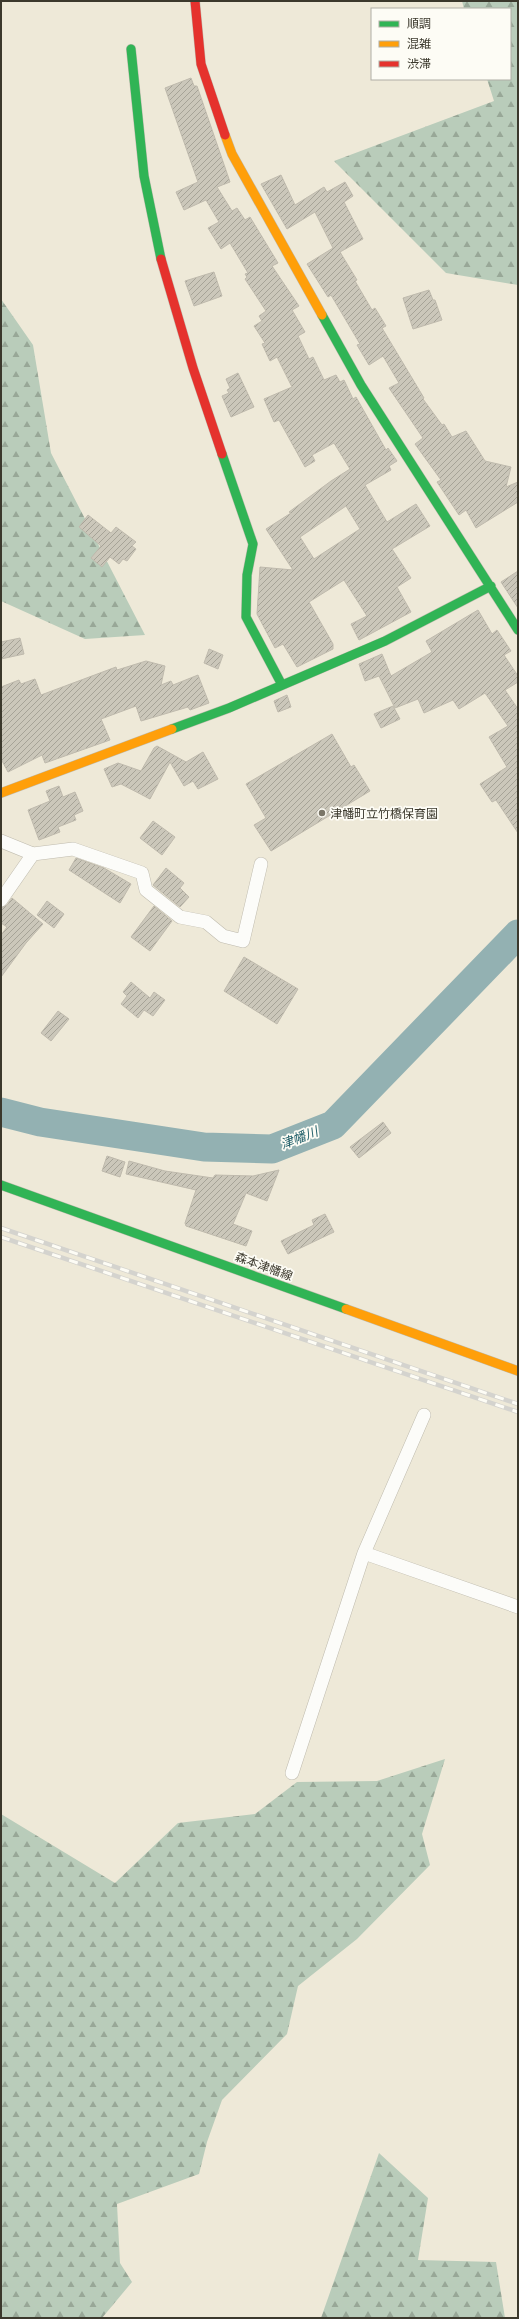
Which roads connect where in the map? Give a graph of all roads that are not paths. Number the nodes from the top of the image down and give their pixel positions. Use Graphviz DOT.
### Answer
graph roads {
  1 [pos="195,1"];
  2 [pos="131,49"];
  3 [pos="491,586"];
  4 [pos="518,630"];
  5 [pos="282,685"];
  6 [pos="1,793"];
  7 [pos="1,841"];
  8 [pos="33,854"];
  9 [pos="261,864"];
  10 [pos="1,900"];
  11 [pos="1,1185"];
  12 [pos="518,1371"];
  13 [pos="424,1415"];
  14 [pos="364,1553"];
  15 [pos="518,1607"];
  16 [pos="292,1773"];
  1 -- 3 [label="street"];
  2 -- 5 [label="street"];
  3 -- 4 [label="street"];
  3 -- 5 [label="street"];
  5 -- 6 [label="street"];
  7 -- 8 [label="street"];
  8 -- 9 [label="street"];
  8 -- 10 [label="street"];
  11 -- 12 [label="street, 森本津幡線"];
  13 -- 14 [label="street"];
  14 -- 15 [label="street"];
  14 -- 16 [label="street"];
}
